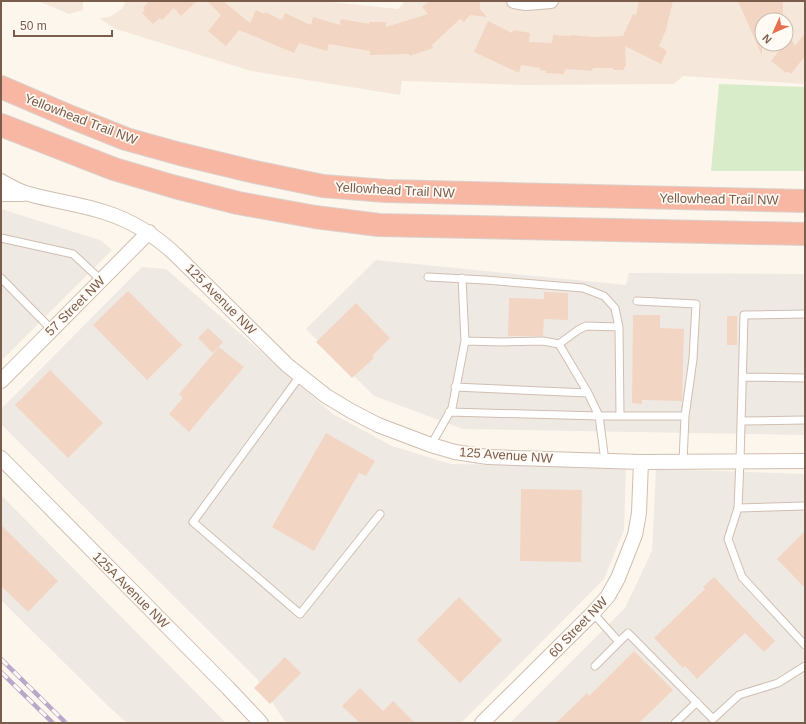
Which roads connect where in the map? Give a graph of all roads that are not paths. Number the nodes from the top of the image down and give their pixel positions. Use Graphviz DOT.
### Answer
graph roads {
  1 [pos="514,1"];
  2 [pos="551,1"];
  3 [pos="1,87"];
  4 [pos="1,124"];
  5 [pos="1,181"];
  6 [pos="1,194"];
  7 [pos="27,194"];
  8 [pos="805,201"];
  9 [pos="149,232"];
  10 [pos="779,234"];
  11 [pos="805,234"];
  12 [pos="1,238"];
  13 [pos="805,240"];
  14 [pos="428,277"];
  15 [pos="1,278"];
  16 [pos="462,278"];
  17 [pos="101,280"];
  18 [pos="637,301"];
  19 [pos="805,314"];
  20 [pos="619,327"];
  21 [pos="52,330"];
  22 [pos="465,341"];
  23 [pos="559,344"];
  24 [pos="300,376"];
  25 [pos="742,377"];
  26 [pos="805,378"];
  27 [pos="1,381"];
  28 [pos="455,387"];
  29 [pos="588,393"];
  30 [pos="449,412"];
  31 [pos="620,415"];
  32 [pos="599,416"];
  33 [pos="685,416"];
  34 [pos="805,420"];
  35 [pos="741,421"];
  36 [pos="431,445"];
  37 [pos="1,458"];
  38 [pos="604,461"];
  39 [pos="740,461"];
  40 [pos="805,461"];
  41 [pos="641,462"];
  42 [pos="683,462"];
  43 [pos="805,506"];
  44 [pos="738,508"];
  45 [pos="380,514"];
  46 [pos="593,613"];
  47 [pos="619,642"];
  48 [pos="805,645"];
  49 [pos="595,666"];
  50 [pos="805,666"];
  51 [pos="696,702"];
  52 [pos="261,723"];
  53 [pos="482,723"];
  54 [pos="675,723"];
  1 -- 2 [label="street"];
  3 -- 8 [label="highway, Yellowhead Trail NW"];
  4 -- 10 [label="highway"];
  5 -- 7 [label="street, 125 Avenue NW"];
  6 -- 7 [label="street, 125 Avenue NW"];
  7 -- 9 [label="street, 125 Avenue NW"];
  9 -- 17 [label="street, 57 Street NW"];
  9 -- 24 [label="street, 125 Avenue NW"];
  10 -- 11 [label="highway"];
  10 -- 13 [label="highway"];
  12 -- 17 [label="lane"];
  14 -- 16 [label="lane"];
  15 -- 21 [label="lane"];
  16 -- 20 [label="lane"];
  16 -- 22 [label="lane"];
  17 -- 21 [label="street, 57 Street NW"];
  18 -- 33 [label="lane"];
  19 -- 25 [label="lane"];
  20 -- 23 [label="lane"];
  20 -- 31 [label="lane"];
  21 -- 27 [label="street, 57 Street NW"];
  22 -- 23 [label="lane"];
  22 -- 28 [label="lane"];
  23 -- 29 [label="lane"];
  24 -- 36 [label="street, 125 Avenue NW"];
  24 -- 45 [label="lane"];
  25 -- 26 [label="lane"];
  25 -- 35 [label="lane"];
  28 -- 29 [label="lane"];
  28 -- 30 [label="lane"];
  29 -- 32 [label="lane"];
  30 -- 32 [label="lane"];
  30 -- 36 [label="lane"];
  31 -- 32 [label="lane"];
  31 -- 33 [label="lane"];
  32 -- 38 [label="lane"];
  33 -- 42 [label="lane"];
  34 -- 35 [label="lane"];
  35 -- 39 [label="lane"];
  36 -- 38 [label="street, 125 Avenue NW"];
  37 -- 52 [label="street, 125A Avenue NW"];
  38 -- 41 [label="street, 125 Avenue NW"];
  39 -- 40 [label="street, 125 Avenue NW"];
  39 -- 42 [label="street, 125 Avenue NW"];
  39 -- 44 [label="lane"];
  41 -- 42 [label="street, 125 Avenue NW"];
  41 -- 46 [label="street, 60 Street NW"];
  43 -- 44 [label="lane"];
  44 -- 48 [label="lane"];
  46 -- 47 [label="lane"];
  46 -- 53 [label="street, 60 Street NW"];
  47 -- 49 [label="lane"];
  47 -- 51 [label="lane"];
  50 -- 51 [label="lane"];
  51 -- 54 [label="lane"];
}
